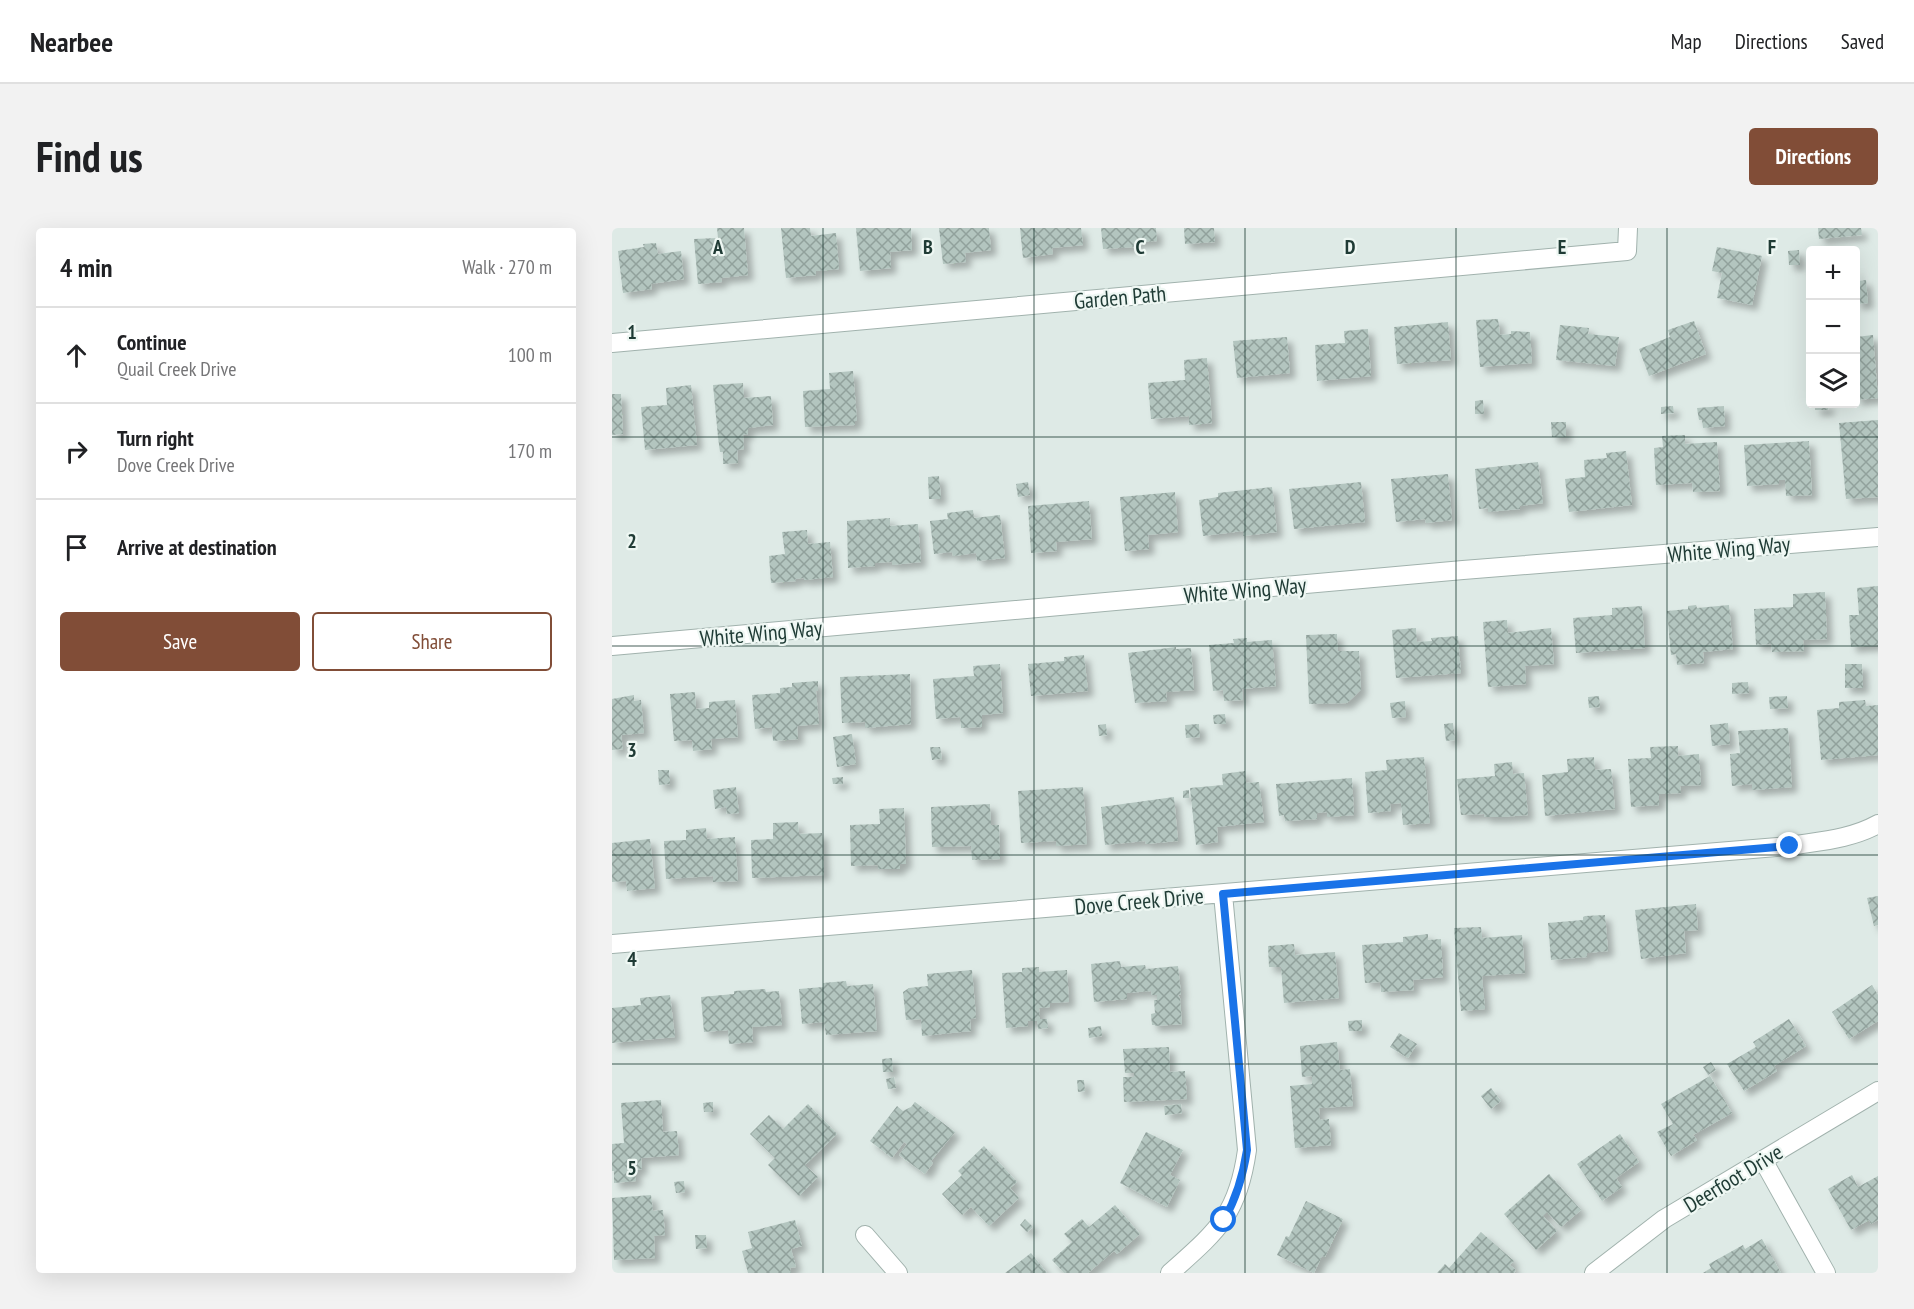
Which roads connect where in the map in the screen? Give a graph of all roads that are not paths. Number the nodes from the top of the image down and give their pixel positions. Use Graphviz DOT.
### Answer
graph roads {
  1 [pos="1628,228"];
  2 [pos="612,343"];
  3 [pos="1878,537"];
  4 [pos="612,646"];
  5 [pos="1878,824"];
  6 [pos="1223,894"];
  7 [pos="612,944"];
  8 [pos="1878,1091"];
  9 [pos="1763,1160"];
  10 [pos="865,1235"];
  11 [pos="898,1273"];
  12 [pos="1170,1273"];
  13 [pos="1594,1273"];
  14 [pos="1826,1273"];
  1 -- 2 [label="street, Garden Path"];
  3 -- 4 [label="street, White Wing Way"];
  5 -- 6 [label="street, Dove Creek Drive"];
  6 -- 7 [label="street, Dove Creek Drive"];
  6 -- 12 [label="street"];
  8 -- 9 [label="street, Deerfoot Drive"];
  9 -- 13 [label="street, Deerfoot Drive"];
  9 -- 14 [label="street"];
  10 -- 11 [label="street"];
}
